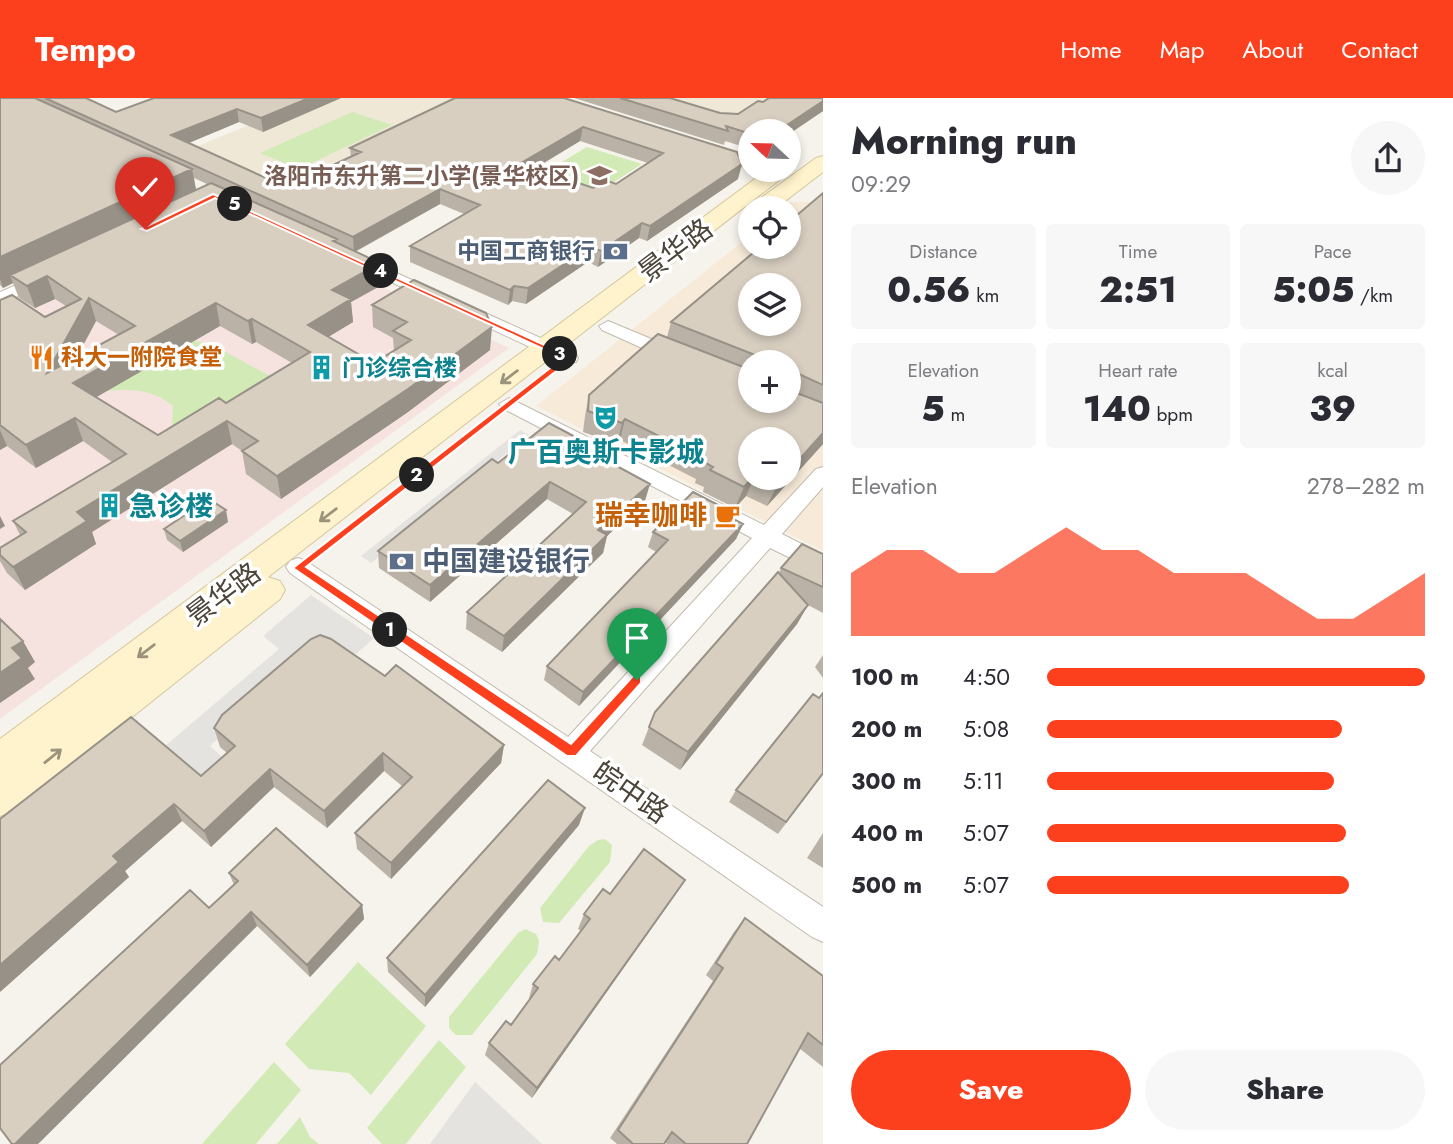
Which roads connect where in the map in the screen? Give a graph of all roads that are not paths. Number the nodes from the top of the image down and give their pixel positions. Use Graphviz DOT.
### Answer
graph roads {
  1 [pos="674,139"];
  2 [pos="738,155"];
  3 [pos="802,175"];
  4 [pos="775,182"];
  5 [pos="782,182"];
  6 [pos="823,192"];
  7 [pos="771,196"];
  8 [pos="738,227"];
  9 [pos="339,252"];
  10 [pos="65,268"];
  11 [pos="0,299"];
  12 [pos="608,326"];
  13 [pos="558,353"];
  14 [pos="691,362"];
  15 [pos="509,404"];
  16 [pos="823,474"];
  17 [pos="767,536"];
  18 [pos="823,565"];
  19 [pos="298,568"];
  20 [pos="572,752"];
  21 [pos="0,762"];
  22 [pos="0,798"];
  23 [pos="823,926"];
  1 -- 2 [label="main road"];
  3 -- 6 [label="main road"];
  4 -- 13 [label="main road, 景华路"];
  5 -- 7 [label="main road"];
  8 -- 12 [label="main road, 景华路"];
  9 -- 13 [label="street"];
  10 -- 11 [label="street"];
  12 -- 13 [label="main road, 景华路"];
  12 -- 14 [label="street"];
  13 -- 15 [label="main road, 景华路"];
  13 -- 21 [label="main road, 景华路, one-way"];
  15 -- 17 [label="street"];
  15 -- 19 [label="main road, 景华路"];
  16 -- 17 [label="street"];
  17 -- 18 [label="street"];
  17 -- 20 [label="street"];
  19 -- 20 [label="street, 皖中路"];
  22 -- 19 [label="main road, 景华路, one-way"];
  20 -- 23 [label="street, 皖中路"];
}
